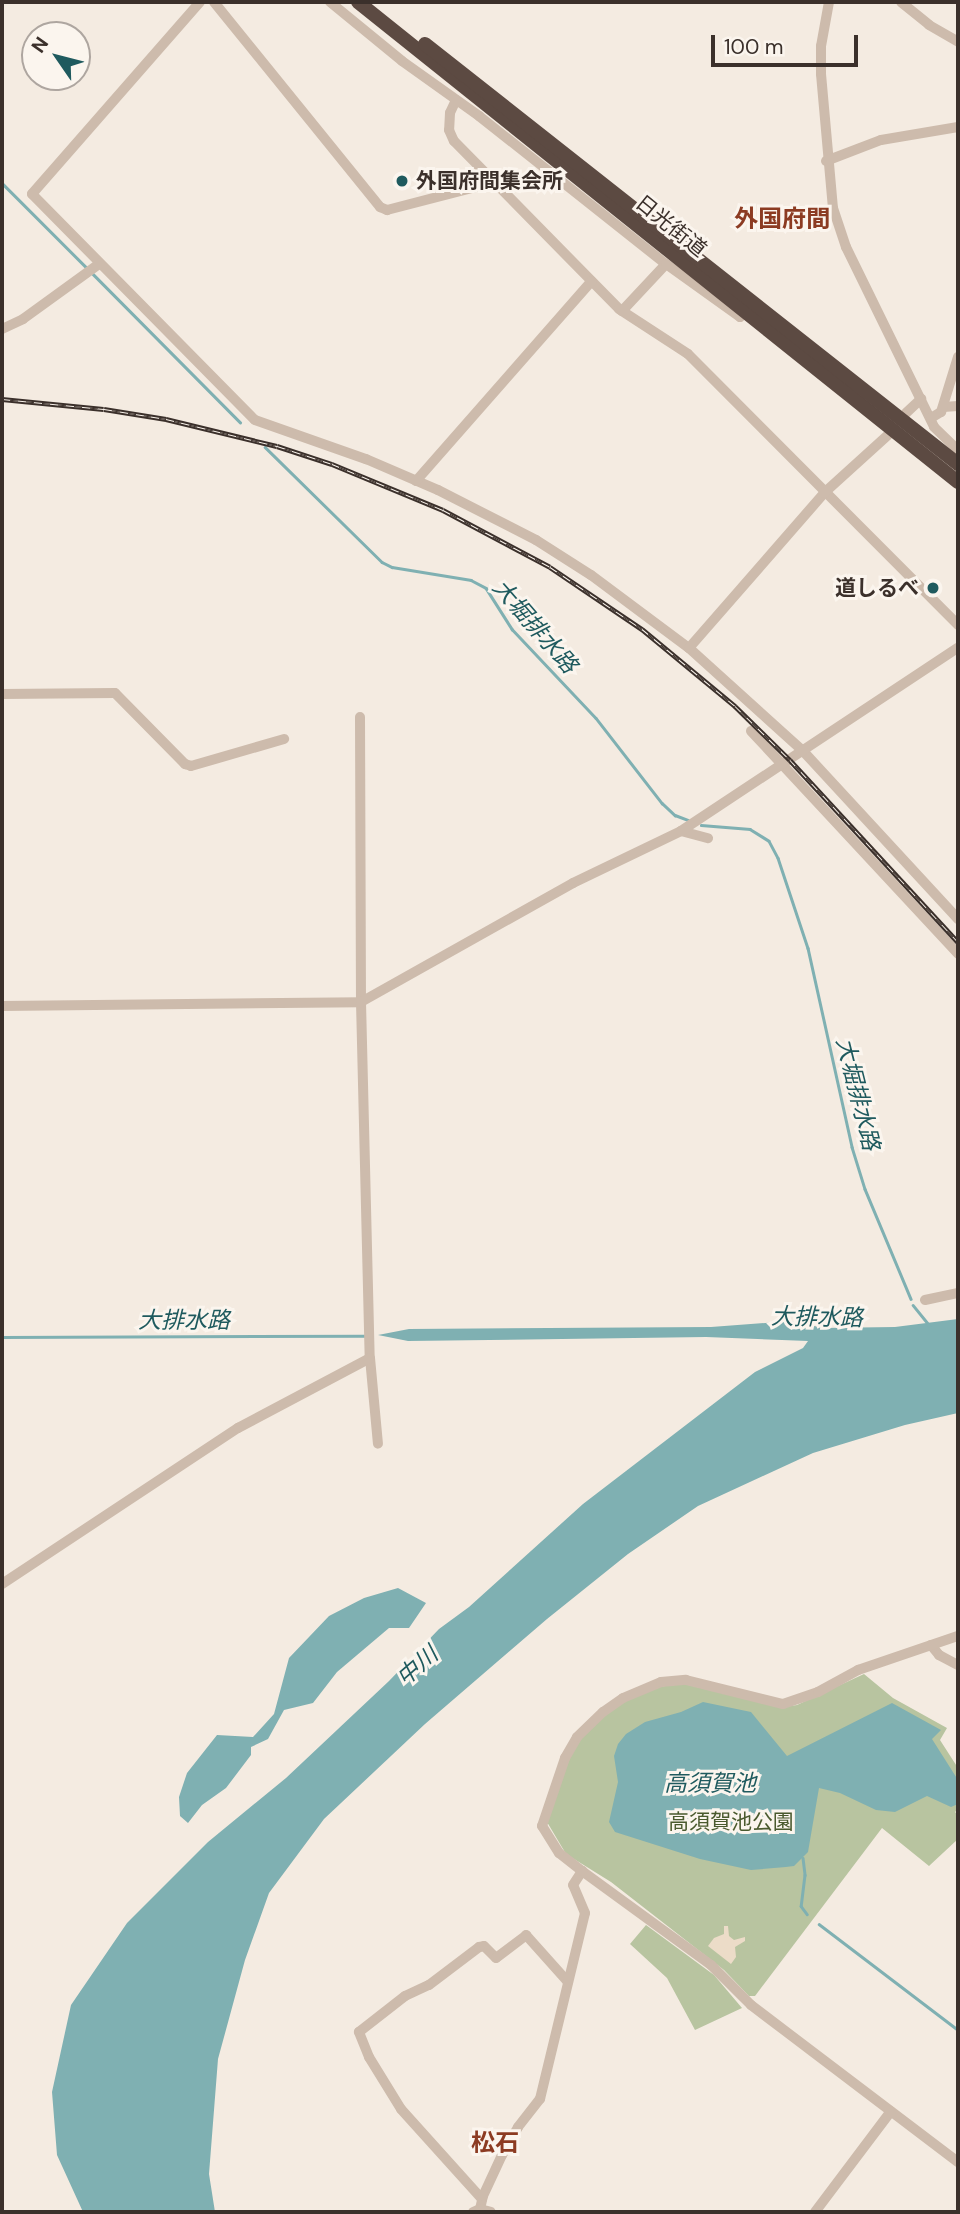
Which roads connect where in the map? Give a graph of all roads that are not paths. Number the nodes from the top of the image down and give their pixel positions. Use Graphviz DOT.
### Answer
graph roads {
  1 [pos="201,2"];
  2 [pos="215,2"];
  3 [pos="330,2"];
  4 [pos="358,2"];
  5 [pos="372,2"];
  6 [pos="829,2"];
  7 [pos="901,2"];
  8 [pos="958,41"];
  9 [pos="456,100"];
  10 [pos="958,127"];
  11 [pos="827,161"];
  12 [pos="495,182"];
  13 [pos="99,264"];
  14 [pos="666,264"];
  15 [pos="592,281"];
  16 [pos="622,311"];
  17 [pos="744,311"];
  18 [pos="2,329"];
  19 [pos="958,357"];
  20 [pos="956,372"];
  21 [pos="922,399"];
  22 [pos="958,406"];
  23 [pos="943,407"];
  24 [pos="906,413"];
  25 [pos="931,418"];
  26 [pos="888,435"];
  27 [pos="958,450"];
  28 [pos="958,464"];
  29 [pos="416,481"];
  30 [pos="958,482"];
  31 [pos="824,493"];
  32 [pos="958,625"];
  33 [pos="689,648"];
  34 [pos="958,648"];
  35 [pos="2,694"];
  36 [pos="360,717"];
  37 [pos="751,731"];
  38 [pos="284,739"];
  39 [pos="803,751"];
  40 [pos="782,764"];
  41 [pos="681,831"];
  42 [pos="708,838"];
  43 [pos="958,919"];
  44 [pos="958,954"];
  45 [pos="360,1002"];
  46 [pos="2,1006"];
  47 [pos="958,1293"];
  48 [pos="925,1300"];
  49 [pos="370,1354"];
  50 [pos="378,1444"];
  51 [pos="2,1584"];
  52 [pos="958,1636"];
  53 [pos="931,1645"];
  54 [pos="958,1665"];
  55 [pos="582,1871"];
  56 [pos="568,1982"];
  57 [pos="891,2111"];
  58 [pos="958,2162"];
  59 [pos="478,2207"];
  60 [pos="491,2212"];
  61 [pos="815,2212"];
  1 -- 13 [label="street"];
  2 -- 12 [label="street"];
  3 -- 9 [label="street"];
  4 -- 17 [label="highway, 日光街道"];
  5 -- 28 [label="highway, 日光街道"];
  6 -- 11 [label="street"];
  7 -- 8 [label="street"];
  9 -- 12 [label="street"];
  9 -- 14 [label="street"];
  10 -- 11 [label="street"];
  11 -- 21 [label="street"];
  12 -- 15 [label="street"];
  13 -- 18 [label="street"];
  13 -- 29 [label="street"];
  14 -- 16 [label="street"];
  14 -- 17 [label="street"];
  15 -- 16 [label="street"];
  15 -- 29 [label="street"];
  16 -- 31 [label="street"];
  17 -- 30 [label="highway, 日光街道"];
  19 -- 20 [label="street"];
  20 -- 23 [label="street"];
  21 -- 24 [label="street"];
  21 -- 25 [label="street"];
  22 -- 23 [label="street"];
  23 -- 25 [label="street"];
  25 -- 27 [label="street"];
  26 -- 31 [label="street"];
  29 -- 33 [label="street"];
  31 -- 32 [label="street"];
  31 -- 33 [label="street"];
  33 -- 39 [label="street"];
  34 -- 39 [label="street"];
  35 -- 38 [label="street"];
  36 -- 45 [label="street"];
  37 -- 40 [label="street"];
  39 -- 40 [label="street"];
  39 -- 43 [label="street"];
  40 -- 41 [label="street"];
  40 -- 44 [label="street"];
  41 -- 42 [label="street"];
  41 -- 45 [label="street"];
  45 -- 46 [label="street"];
  45 -- 49 [label="street"];
  47 -- 48 [label="street"];
  49 -- 50 [label="street"];
  49 -- 51 [label="street"];
  52 -- 53 [label="street"];
  53 -- 54 [label="street"];
  53 -- 55 [label="street"];
  55 -- 56 [label="street"];
  55 -- 57 [label="street"];
  56 -- 59 [label="street"];
  56 -- 59 [label="street"];
  57 -- 58 [label="street"];
  57 -- 61 [label="street"];
  59 -- 60 [label="street"];
}
